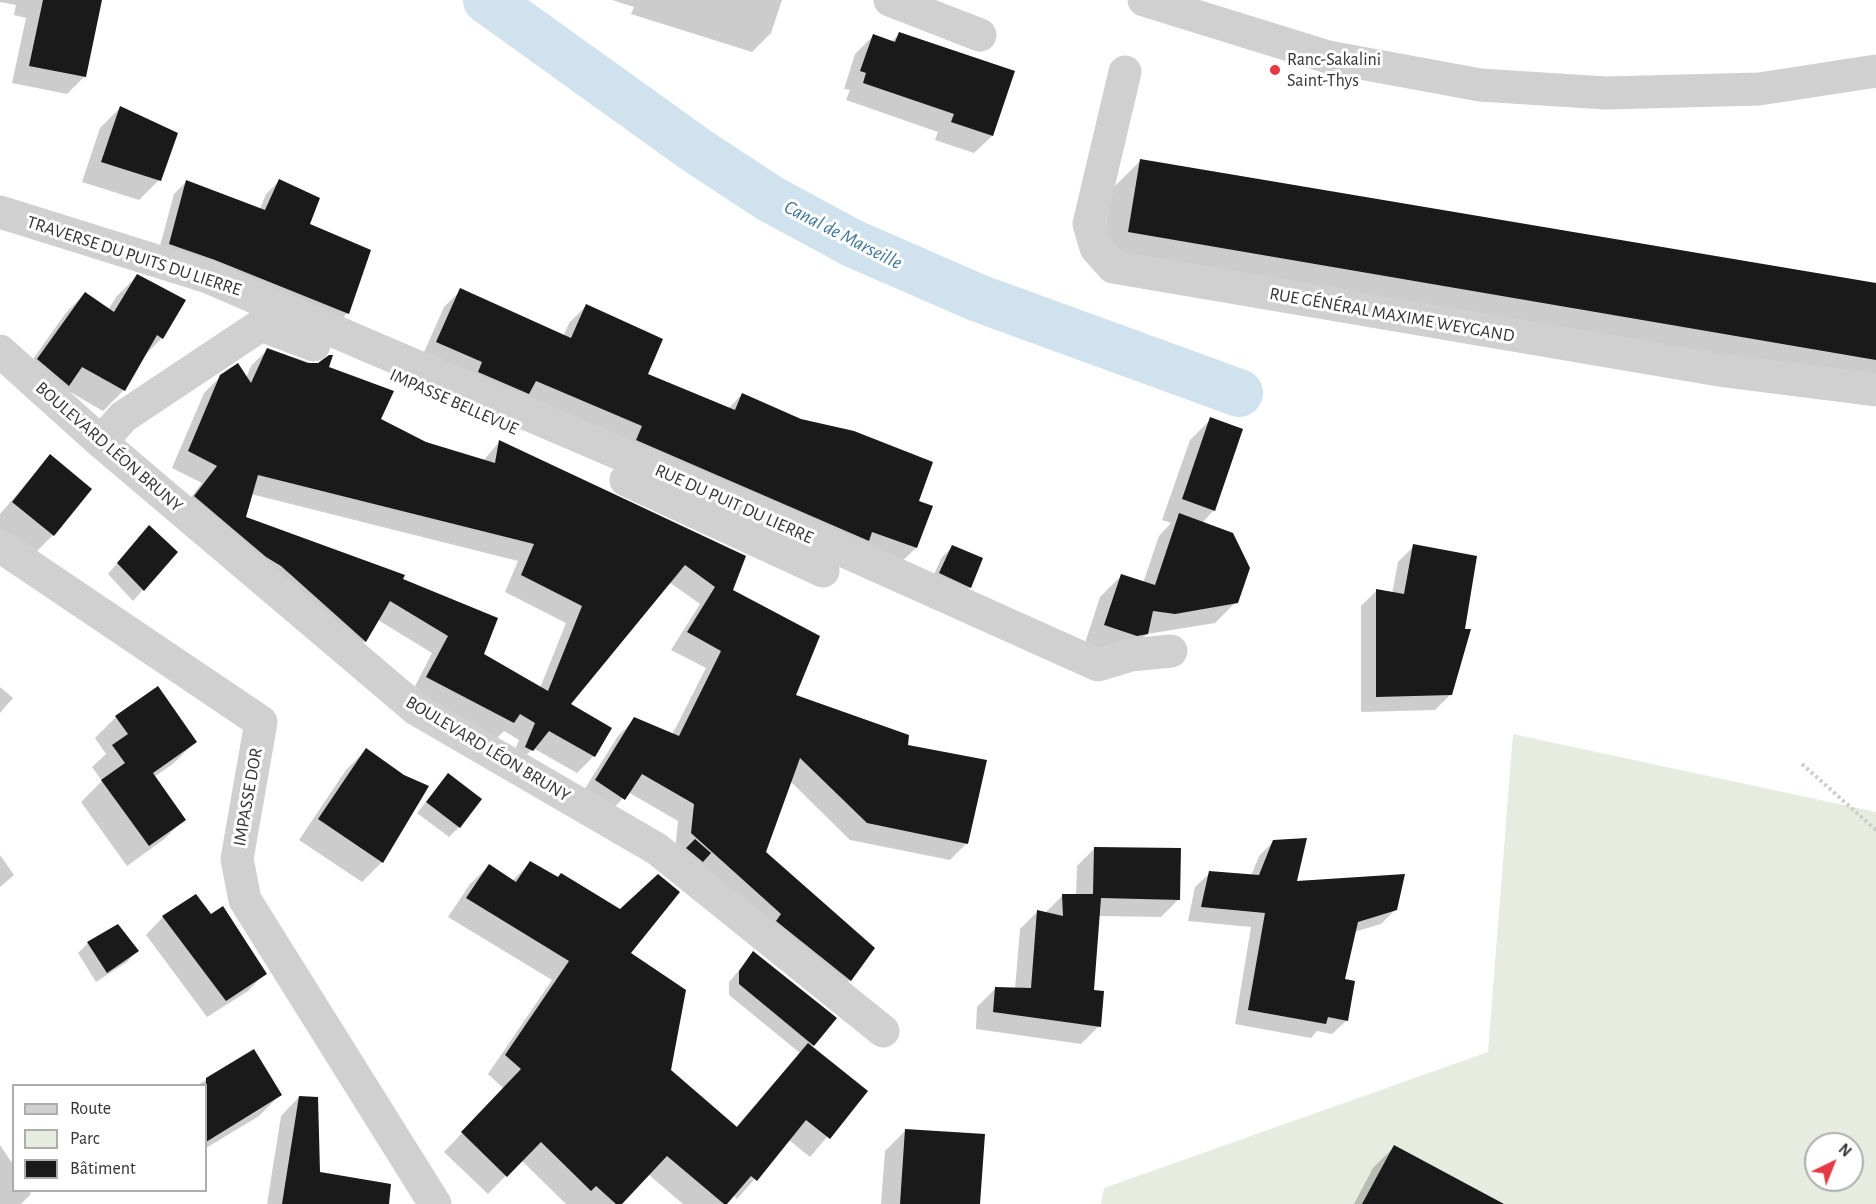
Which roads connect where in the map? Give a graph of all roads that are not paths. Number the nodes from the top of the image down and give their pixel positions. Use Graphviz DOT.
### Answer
graph roads {
  1 [pos="890,0"];
  2 [pos="1144,0"];
  3 [pos="980,35"];
  4 [pos="1876,71"];
  5 [pos="1125,72"];
  6 [pos="0,212"];
  7 [pos="301,316"];
  8 [pos="0,351"];
  9 [pos="1876,390"];
  10 [pos="101,442"];
  11 [pos="0,546"];
  12 [pos="823,571"];
  13 [pos="1171,651"];
  14 [pos="883,1031"];
  15 [pos="435,1204"];
  1 -- 3 [label="street"];
  2 -- 4 [label="street"];
  5 -- 9 [label="street, RUE GÉNÉRAL MAXIME WEYGAND"];
  6 -- 7 [label="street, TRAVERSE DU PUITS DU LIERRE"];
  7 -- 13 [label="street, RUE DU PUIT DU LIERRE"];
  8 -- 10 [label="street, BOULEVARD LÉON BRUNY"];
  10 -- 12 [label="street, IMPASSE BELLEVUE"];
  10 -- 14 [label="street, BOULEVARD LÉON BRUNY"];
  11 -- 15 [label="street, IMPASSE DOR"];
}
